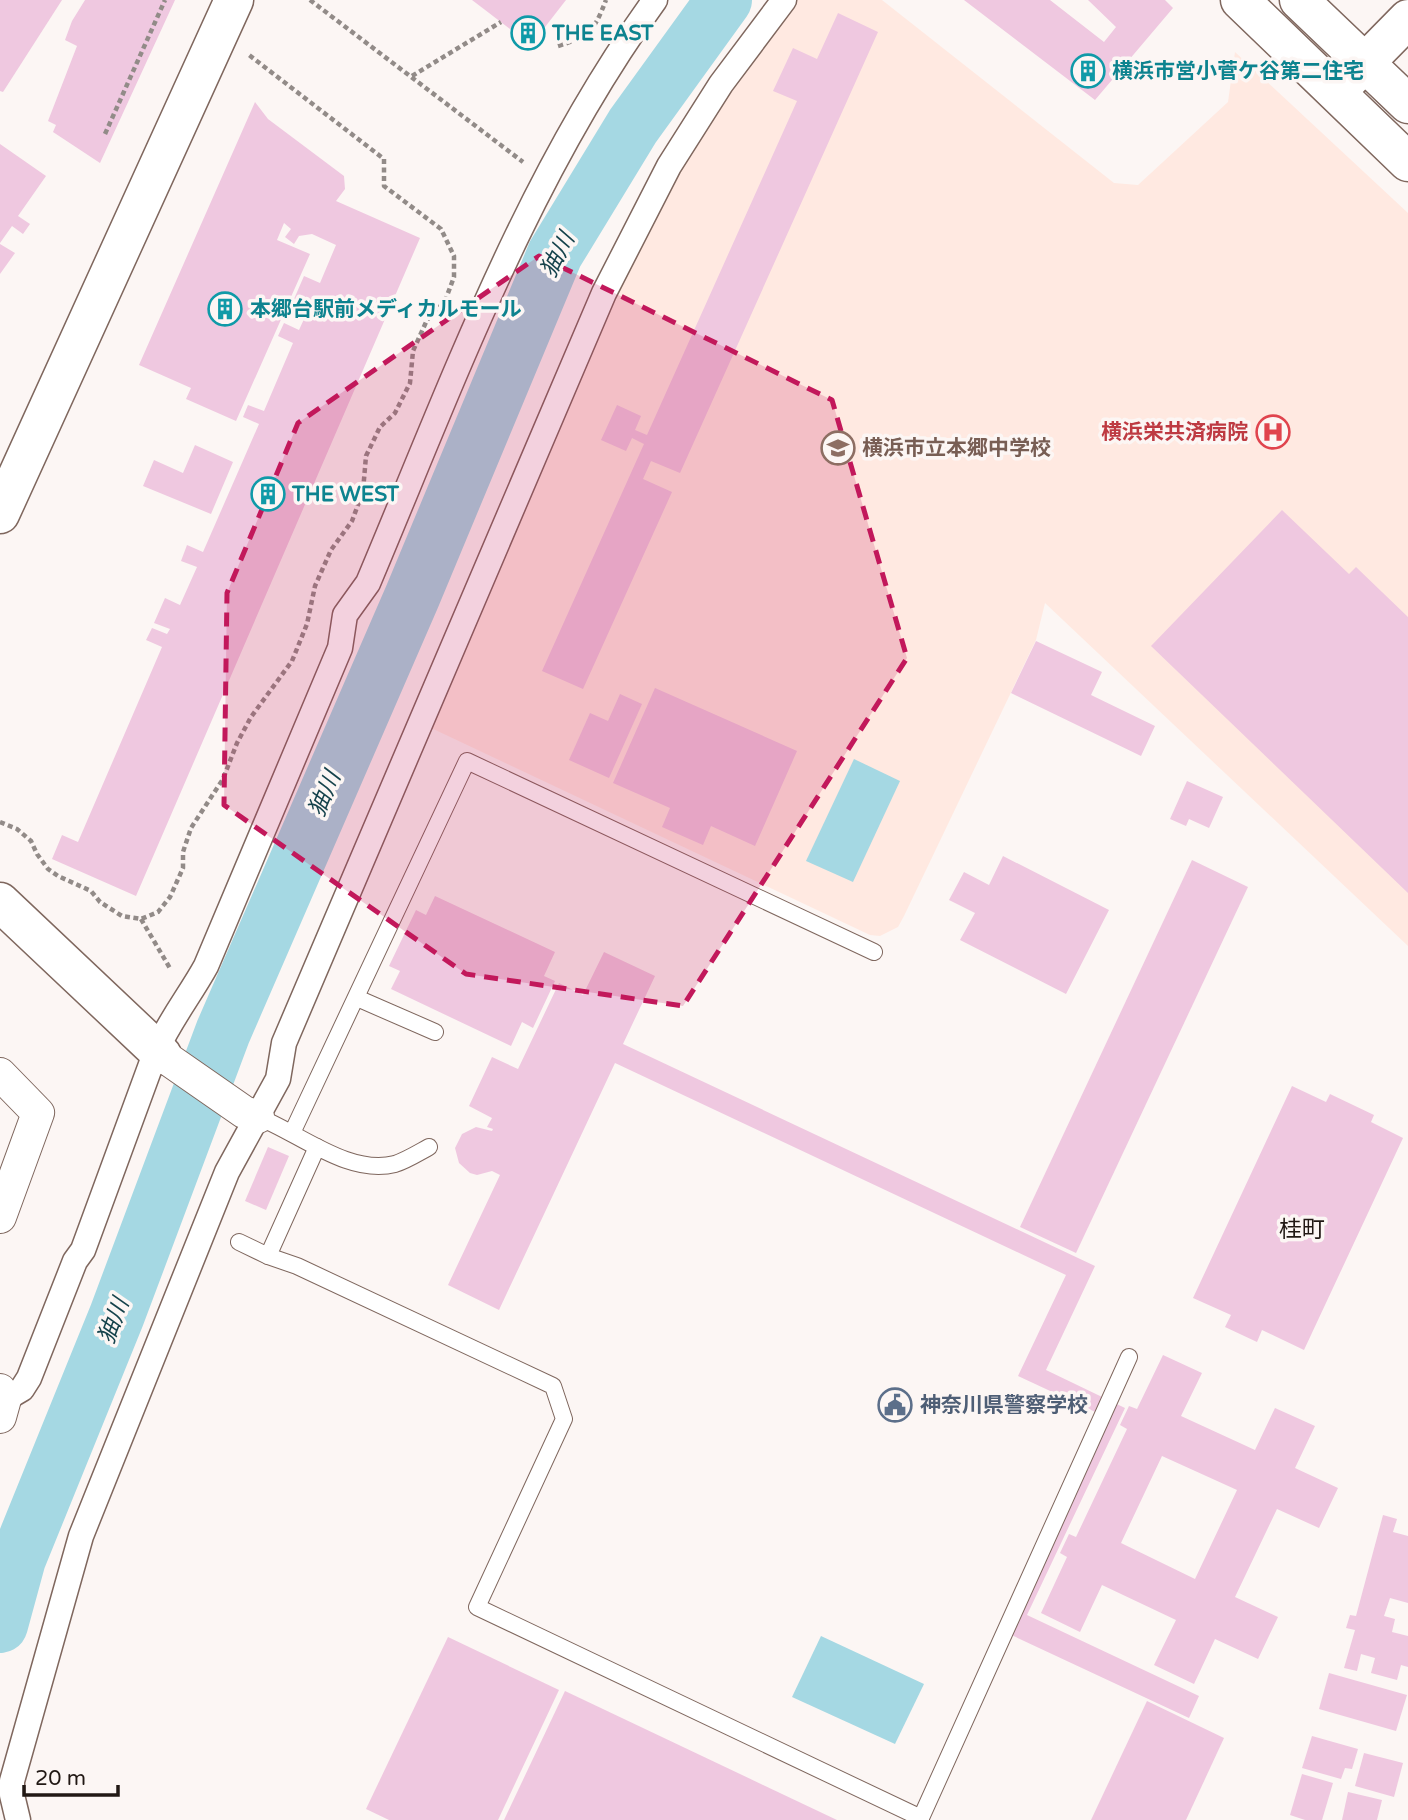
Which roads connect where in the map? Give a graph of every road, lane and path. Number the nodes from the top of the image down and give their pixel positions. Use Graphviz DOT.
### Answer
graph roads {
  1 [pos="165,0"];
  2 [pos="234,0"];
  3 [pos="310,0"];
  4 [pos="606,0"];
  5 [pos="655,0"];
  6 [pos="784,0"];
  7 [pos="1240,0"];
  8 [pos="1299,0"];
  9 [pos="1408,19"];
  10 [pos="501,22"];
  11 [pos="558,46"];
  12 [pos="249,55"];
  13 [pos="1364,62"];
  14 [pos="412,76"];
  15 [pos="1336,92"];
  16 [pos="1408,104"];
  17 [pos="104,134"];
  18 [pos="1408,162"];
  19 [pos="527,165"];
  20 [pos="0,514"];
  21 [pos="0,821"];
  22 [pos="0,902"];
  23 [pos="141,919"];
  24 [pos="874,952"];
  25 [pos="166,961"];
  26 [pos="357,998"];
  27 [pos="435,1032"];
  28 [pos="159,1053"];
  29 [pos="0,1074"];
  30 [pos="251,1115"];
  31 [pos="292,1133"];
  32 [pos="317,1147"];
  33 [pos="429,1147"];
  34 [pos="0,1217"];
  35 [pos="239,1242"];
  36 [pos="268,1256"];
  37 [pos="1129,1357"];
  38 [pos="2,1402"];
  39 [pos="921,1819"];
  40 [pos="18,1820"];
  1 -- 17 [label="path"];
  2 -- 20 [label="street"];
  3 -- 14 [label="path"];
  4 -- 11 [label="path"];
  5 -- 28 [label="street"];
  6 -- 30 [label="street"];
  7 -- 15 [label="street"];
  8 -- 13 [label="street"];
  9 -- 13 [label="street"];
  10 -- 14 [label="path"];
  12 -- 23 [label="path"];
  13 -- 15 [label="street"];
  13 -- 16 [label="street"];
  14 -- 19 [label="path"];
  15 -- 18 [label="street"];
  21 -- 23 [label="path"];
  22 -- 28 [label="street"];
  23 -- 25 [label="path"];
  24 -- 26 [label="lane"];
  26 -- 27 [label="lane"];
  26 -- 31 [label="lane"];
  28 -- 30 [label="street"];
  28 -- 38 [label="street"];
  29 -- 34 [label="street"];
  30 -- 31 [label="lane"];
  30 -- 40 [label="street"];
  31 -- 32 [label="lane"];
  32 -- 33 [label="lane"];
  32 -- 36 [label="lane"];
  35 -- 36 [label="lane"];
  36 -- 39 [label="lane"];
  37 -- 39 [label="lane"];
}
